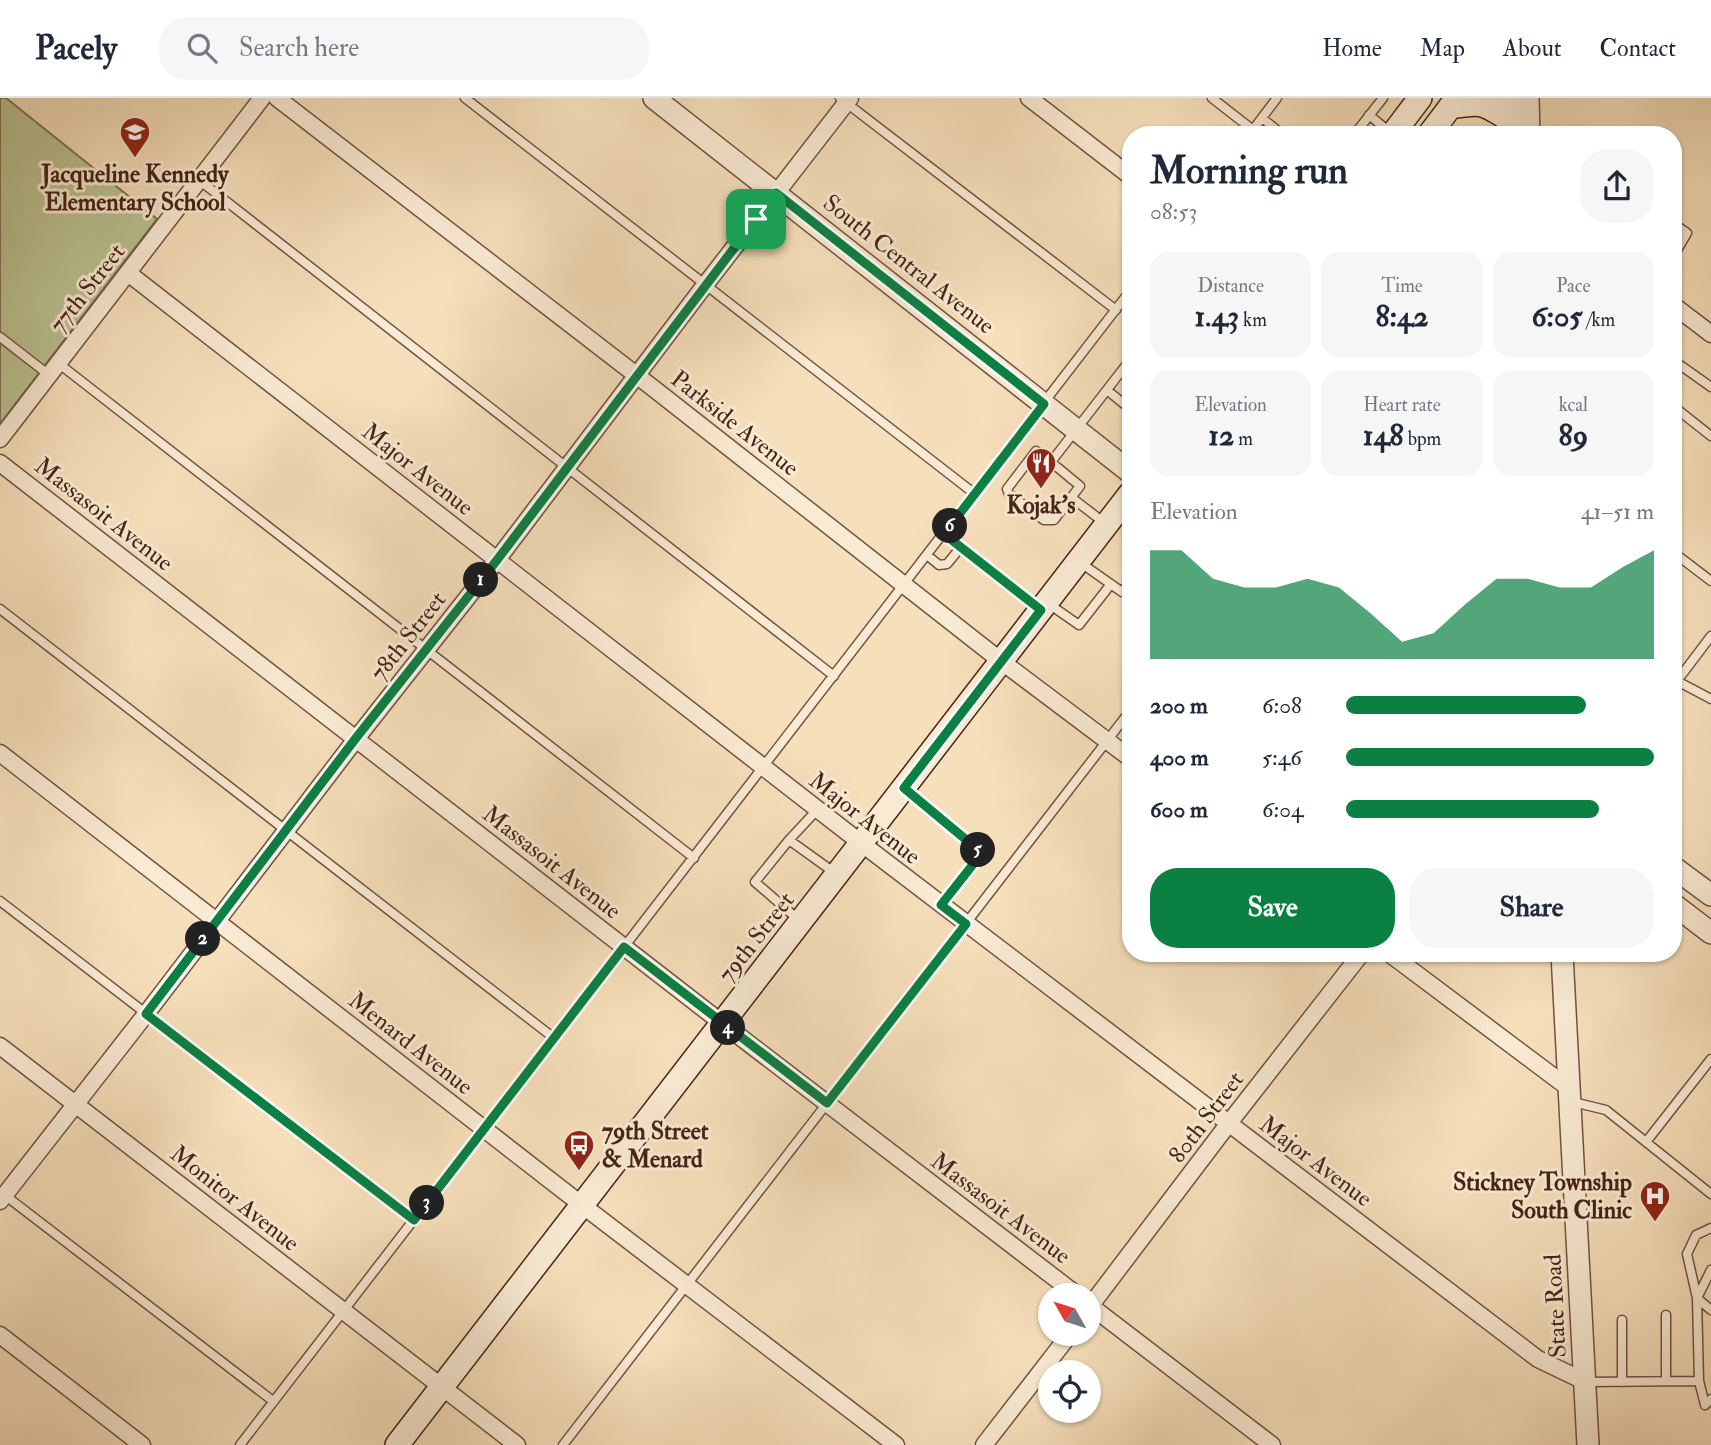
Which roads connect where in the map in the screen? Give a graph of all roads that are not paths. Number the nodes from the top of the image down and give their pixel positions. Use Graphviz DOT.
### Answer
graph roads {
  1 [pos="262,98"];
  2 [pos="277,98"];
  3 [pos="465,98"];
  4 [pos="654,98"];
  5 [pos="1030,98"];
  6 [pos="1212,98"];
  7 [pos="1277,98"];
  8 [pos="1382,98"];
  9 [pos="1528,98"];
  10 [pos="845,100"];
  11 [pos="1414,100"];
  12 [pos="1454,102"];
  13 [pos="1369,116"];
  14 [pos="1508,117"];
  15 [pos="1262,118"];
  16 [pos="1244,126"];
  17 [pos="1256,126"];
  18 [pos="1272,126"];
  19 [pos="1361,126"];
  20 [pos="1382,126"];
  21 [pos="1398,126"];
  22 [pos="1436,126"];
  23 [pos="1529,126"];
  24 [pos="1122,170"];
  25 [pos="199,180"];
  26 [pos="776,193"];
  27 [pos="128,273"];
  28 [pos="705,285"];
  29 [pos="1122,302"];
  30 [pos="1116,310"];
  31 [pos="1682,312"];
  32 [pos="1711,334"];
  33 [pos="0,337"];
  34 [pos="1682,366"];
  35 [pos="53,369"];
  36 [pos="1122,370"];
  37 [pos="637,375"];
  38 [pos="1711,387"];
  39 [pos="1107,390"];
  40 [pos="1122,402"];
  41 [pos="1044,404"];
  42 [pos="1682,413"];
  43 [pos="1077,429"];
  44 [pos="1711,436"];
  45 [pos="0,439"];
  46 [pos="1051,462"];
  47 [pos="0,463"];
  48 [pos="1122,466"];
  49 [pos="567,468"];
  50 [pos="975,494"];
  51 [pos="1072,498"];
  52 [pos="1122,504"];
  53 [pos="1107,524"];
  54 [pos="944,534"];
  55 [pos="961,547"];
  56 [pos="927,555"];
  57 [pos="1682,559"];
  58 [pos="497,560"];
  59 [pos="1079,561"];
  60 [pos="1711,581"];
  61 [pos="1111,584"];
  62 [pos="904,585"];
  63 [pos="1122,592"];
  64 [pos="1044,606"];
  65 [pos="0,610"];
  66 [pos="1711,636"];
  67 [pos="427,650"];
  68 [pos="1002,661"];
  69 [pos="1682,672"];
  70 [pos="834,676"];
  71 [pos="1682,684"];
  72 [pos="1711,699"];
  73 [pos="1122,721"];
  74 [pos="356,738"];
  75 [pos="1107,741"];
  76 [pos="0,752"];
  77 [pos="1122,752"];
  78 [pos="763,768"];
  79 [pos="904,788"];
  80 [pos="817,810"];
  81 [pos="285,830"];
  82 [pos="789,839"];
  83 [pos="861,844"];
  84 [pos="694,858"];
  85 [pos="1682,873"];
  86 [pos="837,875"];
  87 [pos="1710,892"];
  88 [pos="0,901"];
  89 [pos="941,905"];
  90 [pos="1682,911"];
  91 [pos="216,920"];
  92 [pos="801,921"];
  93 [pos="966,924"];
  94 [pos="1711,933"];
  95 [pos="624,947"];
  96 [pos="1356,962"];
  97 [pos="1400,962"];
  98 [pos="1562,962"];
  99 [pos="146,1014"];
  100 [pos="722,1023"];
  101 [pos="554,1038"];
  102 [pos="0,1046"];
  103 [pos="1711,1059"];
  104 [pos="1570,1095"];
  105 [pos="827,1103"];
  106 [pos="75,1104"];
  107 [pos="1229,1123"];
  108 [pos="484,1128"];
  109 [pos="1646,1142"];
  110 [pos="1711,1194"];
  111 [pos="2,1196"];
  112 [pos="582,1205"];
  113 [pos="414,1220"];
  114 [pos="1711,1228"];
  115 [pos="1711,1270"];
  116 [pos="1061,1283"];
  117 [pos="687,1285"];
  118 [pos="1101,1290"];
  119 [pos="1697,1298"];
  120 [pos="1711,1310"];
  121 [pos="343,1311"];
  122 [pos="1101,1315"];
  123 [pos="1666,1315"];
  124 [pos="1622,1320"];
  125 [pos="0,1335"];
  126 [pos="1061,1346"];
  127 [pos="1666,1381"];
  128 [pos="1699,1381"];
  129 [pos="1586,1382"];
  130 [pos="1622,1382"];
  131 [pos="441,1388"];
  132 [pos="1711,1399"];
  133 [pos="273,1401"];
  134 [pos="142,1445"];
  135 [pos="240,1445"];
  136 [pos="397,1445"];
  137 [pos="516,1445"];
  138 [pos="563,1445"];
  139 [pos="896,1445"];
  140 [pos="984,1445"];
  141 [pos="1272,1445"];
  142 [pos="1588,1445"];
  1 -- 25 [label="street, 77th Street"];
  2 -- 37 [label="street, Parkside Avenue"];
  3 -- 28 [label="lane"];
  4 -- 26 [label="street, South Central Avenue"];
  5 -- 24 [label="street"];
  6 -- 16 [label="lane"];
  7 -- 15 [label="lane"];
  8 -- 13 [label="lane"];
  9 -- 23 [label="street"];
  10 -- 26 [label="street, 78th Street"];
  10 -- 30 [label="lane"];
  11 -- 21 [label="main road"];
  12 -- 14 [label="main road"];
  12 -- 22 [label="main road"];
  13 -- 19 [label="lane"];
  13 -- 20 [label="lane"];
  15 -- 17 [label="lane"];
  15 -- 18 [label="lane"];
  25 -- 27 [label="street, 77th Street"];
  25 -- 49 [label="lane"];
  26 -- 28 [label="street, 78th Street"];
  26 -- 41 [label="street, South Central Avenue"];
  27 -- 35 [label="street, 77th Street"];
  27 -- 58 [label="street, Major Avenue"];
  28 -- 37 [label="street, 78th Street"];
  28 -- 50 [label="lane"];
  29 -- 30 [label="lane"];
  30 -- 41 [label="lane"];
  31 -- 32 [label="street"];
  33 -- 35 [label="lane"];
  34 -- 38 [label="lane"];
  35 -- 45 [label="street, 77th Street"];
  35 -- 67 [label="lane"];
  36 -- 39 [label="lane"];
  37 -- 49 [label="street, 78th Street"];
  37 -- 62 [label="street, Parkside Avenue"];
  39 -- 40 [label="lane"];
  39 -- 43 [label="lane"];
  41 -- 43 [label="street, South Central Avenue"];
  41 -- 50 [label="lane"];
  42 -- 44 [label="lane"];
  43 -- 46 [label="lane"];
  43 -- 48 [label="street, South Central Avenue"];
  46 -- 51 [label="lane"];
  46 -- 51 [label="lane"];
  47 -- 74 [label="street, Massasoit Avenue"];
  49 -- 58 [label="street, 78th Street"];
  49 -- 70 [label="lane"];
  50 -- 54 [label="lane"];
  51 -- 53 [label="lane"];
  52 -- 53 [label="main road, 79th Street"];
  53 -- 59 [label="main road, 79th Street"];
  54 -- 55 [label="lane"];
  54 -- 56 [label="lane"];
  55 -- 56 [label="lane"];
  55 -- 64 [label="lane"];
  56 -- 62 [label="lane"];
  57 -- 60 [label="lane"];
  58 -- 67 [label="street, 78th Street"];
  58 -- 78 [label="street, Major Avenue"];
  59 -- 61 [label="lane"];
  59 -- 64 [label="main road, 79th Street"];
  61 -- 63 [label="lane"];
  61 -- 64 [label="lane"];
  62 -- 68 [label="street, Parkside Avenue"];
  62 -- 70 [label="lane"];
  64 -- 68 [label="main road, 79th Street"];
  65 -- 81 [label="lane"];
  66 -- 69 [label="lane"];
  67 -- 74 [label="street, 78th Street"];
  67 -- 84 [label="lane"];
  68 -- 75 [label="street, Parkside Avenue"];
  68 -- 79 [label="main road, 79th Street"];
  70 -- 78 [label="lane"];
  71 -- 72 [label="lane"];
  73 -- 75 [label="lane"];
  74 -- 81 [label="street, 78th Street"];
  74 -- 95 [label="street, Massasoit Avenue"];
  75 -- 77 [label="street, Parkside Avenue"];
  75 -- 93 [label="lane"];
  76 -- 91 [label="street, Menard Avenue"];
  78 -- 80 [label="street, Major Avenue"];
  78 -- 84 [label="lane"];
  79 -- 83 [label="main road, 79th Street"];
  79 -- 89 [label="lane"];
  80 -- 82 [label="lane"];
  80 -- 83 [label="street, Major Avenue"];
  81 -- 91 [label="street, 78th Street"];
  81 -- 101 [label="lane"];
  82 -- 86 [label="lane"];
  82 -- 92 [label="lane"];
  83 -- 86 [label="main road, 79th Street"];
  83 -- 89 [label="street, Major Avenue"];
  84 -- 95 [label="lane"];
  85 -- 87 [label="street"];
  86 -- 92 [label="main road, 79th Street"];
  88 -- 99 [label="lane"];
  89 -- 93 [label="street, Major Avenue"];
  90 -- 94 [label="street"];
  91 -- 99 [label="street, 78th Street"];
  91 -- 108 [label="street, Menard Avenue"];
  92 -- 100 [label="main road, 79th Street"];
  93 -- 105 [label="lane"];
  93 -- 107 [label="street, Major Avenue"];
  95 -- 100 [label="street, Massasoit Avenue"];
  95 -- 101 [label="lane"];
  96 -- 107 [label="street, 80th Street"];
  97 -- 104 [label="street"];
  98 -- 104 [label="street, State Road"];
  99 -- 106 [label="street, 78th Street"];
  99 -- 113 [label="lane"];
  100 -- 105 [label="street, Massasoit Avenue"];
  100 -- 112 [label="main road, 79th Street"];
  101 -- 108 [label="lane"];
  102 -- 106 [label="street, Monitor Avenue"];
  103 -- 109 [label="lane"];
  104 -- 109 [label="lane"];
  104 -- 129 [label="street, State Road"];
  105 -- 116 [label="street, Massasoit Avenue"];
  105 -- 117 [label="lane"];
  106 -- 111 [label="street, 78th Street"];
  106 -- 121 [label="street, Monitor Avenue"];
  107 -- 118 [label="street, 80th Street"];
  107 -- 129 [label="street, Major Avenue"];
  108 -- 112 [label="street, Menard Avenue"];
  108 -- 113 [label="lane"];
  109 -- 110 [label="lane"];
  111 -- 133 [label="lane"];
  112 -- 117 [label="street, Menard Avenue"];
  112 -- 131 [label="main road, 79th Street"];
  113 -- 121 [label="lane"];
  114 -- 119 [label="lane"];
  115 -- 119 [label="lane"];
  117 -- 138 [label="lane"];
  117 -- 139 [label="street, Menard Avenue"];
  119 -- 120 [label="lane"];
  119 -- 128 [label="lane"];
  121 -- 131 [label="street, Monitor Avenue"];
  121 -- 133 [label="lane"];
  122 -- 141 [label="street"];
  123 -- 127 [label="lane"];
  124 -- 130 [label="lane"];
  125 -- 134 [label="street"];
  126 -- 140 [label="street"];
  127 -- 128 [label="lane"];
  127 -- 130 [label="lane"];
  128 -- 132 [label="lane"];
  129 -- 130 [label="lane"];
  129 -- 142 [label="street, State Road"];
  131 -- 136 [label="main road, 79th Street"];
  131 -- 137 [label="street, Monitor Avenue"];
  133 -- 135 [label="lane"];
}
